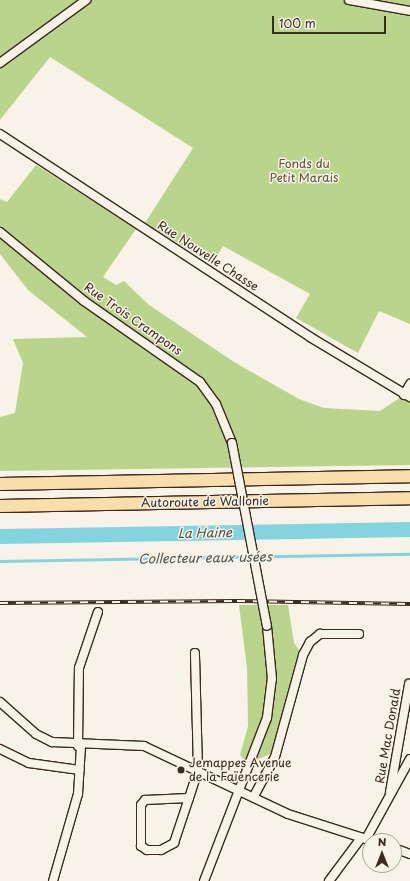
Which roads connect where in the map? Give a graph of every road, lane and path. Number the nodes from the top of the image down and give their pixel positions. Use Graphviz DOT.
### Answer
graph roads {
  1 [pos="86,0"];
  2 [pos="349,0"];
  3 [pos="410,11"];
  4 [pos="0,63"];
  5 [pos="0,134"];
  6 [pos="0,232"];
  7 [pos="410,384"];
  8 [pos="407,396"];
  9 [pos="410,476"];
  10 [pos="0,484"];
  11 [pos="410,498"];
  12 [pos="0,506"];
  13 [pos="98,612"];
  14 [pos="359,634"];
  15 [pos="195,654"];
  16 [pos="410,683"];
  17 [pos="410,696"];
  18 [pos="0,702"];
  19 [pos="80,746"];
  20 [pos="0,749"];
  21 [pos="410,759"];
  22 [pos="80,770"];
  23 [pos="198,770"];
  24 [pos="240,788"];
  25 [pos="390,792"];
  26 [pos="254,796"];
  27 [pos="189,798"];
  28 [pos="369,833"];
  29 [pos="362,838"];
  30 [pos="362,844"];
  31 [pos="53,881"];
  32 [pos="204,881"];
  33 [pos="329,881"];
  1 -- 4 [label="street"];
  2 -- 3 [label="street"];
  5 -- 8 [label="street, Rue Nouvelle Chasse"];
  6 -- 24 [label="street, Rue Trois Crampons, bridge"];
  7 -- 8 [label="street"];
  9 -- 10 [label="highway, Autoroute de Wallonie"];
  11 -- 12 [label="highway, Autoroute de Wallonie"];
  13 -- 19 [label="street"];
  14 -- 26 [label="street"];
  15 -- 23 [label="street"];
  16 -- 17 [label="street, Rue Mac Donald"];
  16 -- 25 [label="street, Rue Mac Donald"];
  18 -- 19 [label="street"];
  19 -- 22 [label="street"];
  19 -- 23 [label="street"];
  20 -- 22 [label="street"];
  21 -- 25 [label="street, Rue Mac Donald"];
  22 -- 31 [label="street"];
  23 -- 24 [label="street"];
  23 -- 27 [label="street"];
  24 -- 26 [label="street"];
  24 -- 32 [label="street"];
  25 -- 28 [label="street, Rue Mac Donald"];
  26 -- 29 [label="street"];
  27 -- 27 [label="street"];
  30 -- 33 [label="street, Rue Mac Donald"];
}
